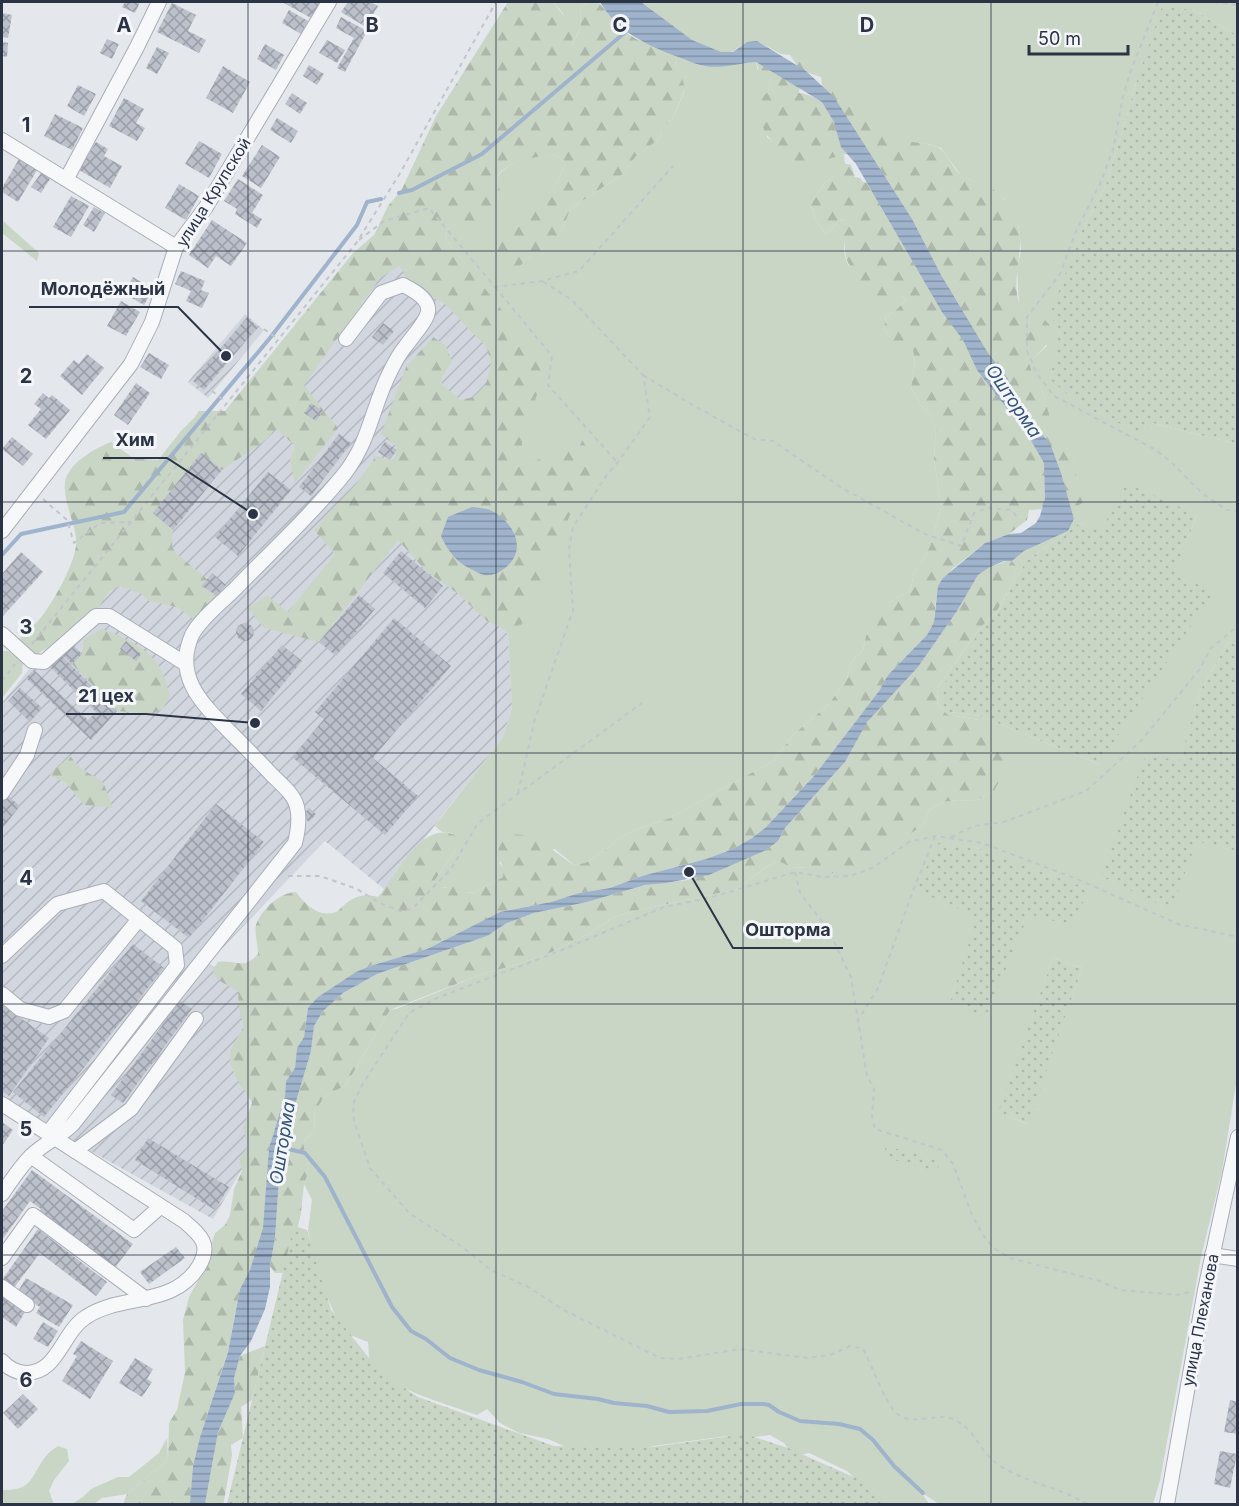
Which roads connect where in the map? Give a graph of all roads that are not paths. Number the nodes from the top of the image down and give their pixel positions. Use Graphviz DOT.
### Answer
graph roads {
  1 [pos="159,2"];
  2 [pos="328,2"];
  3 [pos="2,140"];
  4 [pos="67,178"];
  5 [pos="176,247"];
  6 [pos="346,339"];
  7 [pos="2,531"];
  8 [pos="2,634"];
  9 [pos="186,664"];
  10 [pos="35,730"];
  11 [pos="2,793"];
  12 [pos="139,919"];
  13 [pos="2,956"];
  14 [pos="2,994"];
  15 [pos="196,1018"];
  16 [pos="2,1104"];
  17 [pos="52,1136"];
  18 [pos="1238,1137"];
  19 [pos="75,1151"];
  20 [pos="31,1156"];
  21 [pos="2,1194"];
  22 [pos="160,1208"];
  23 [pos="1212,1255"];
  24 [pos="2,1258"];
  25 [pos="1238,1259"];
  26 [pos="2,1287"];
  27 [pos="147,1299"];
  28 [pos="27,1305"];
  29 [pos="2,1361"];
  30 [pos="1167,1504"];
  1 -- 4 [label="street"];
  2 -- 5 [label="street, улица Крупской"];
  3 -- 4 [label="street"];
  4 -- 5 [label="street"];
  5 -- 7 [label="street, улица Крупской"];
  6 -- 9 [label="street"];
  8 -- 9 [label="street"];
  9 -- 17 [label="street"];
  10 -- 11 [label="street"];
  12 -- 13 [label="street"];
  12 -- 14 [label="street"];
  12 -- 17 [label="street"];
  15 -- 19 [label="street"];
  16 -- 17 [label="street"];
  17 -- 19 [label="street"];
  17 -- 20 [label="street"];
  18 -- 23 [label="street, улица Плеханова"];
  19 -- 22 [label="street"];
  20 -- 21 [label="street"];
  20 -- 22 [label="street"];
  22 -- 27 [label="street"];
  23 -- 25 [label="street"];
  23 -- 30 [label="street, улица Плеханова"];
  24 -- 27 [label="street"];
  26 -- 28 [label="street"];
  27 -- 29 [label="street"];
}
